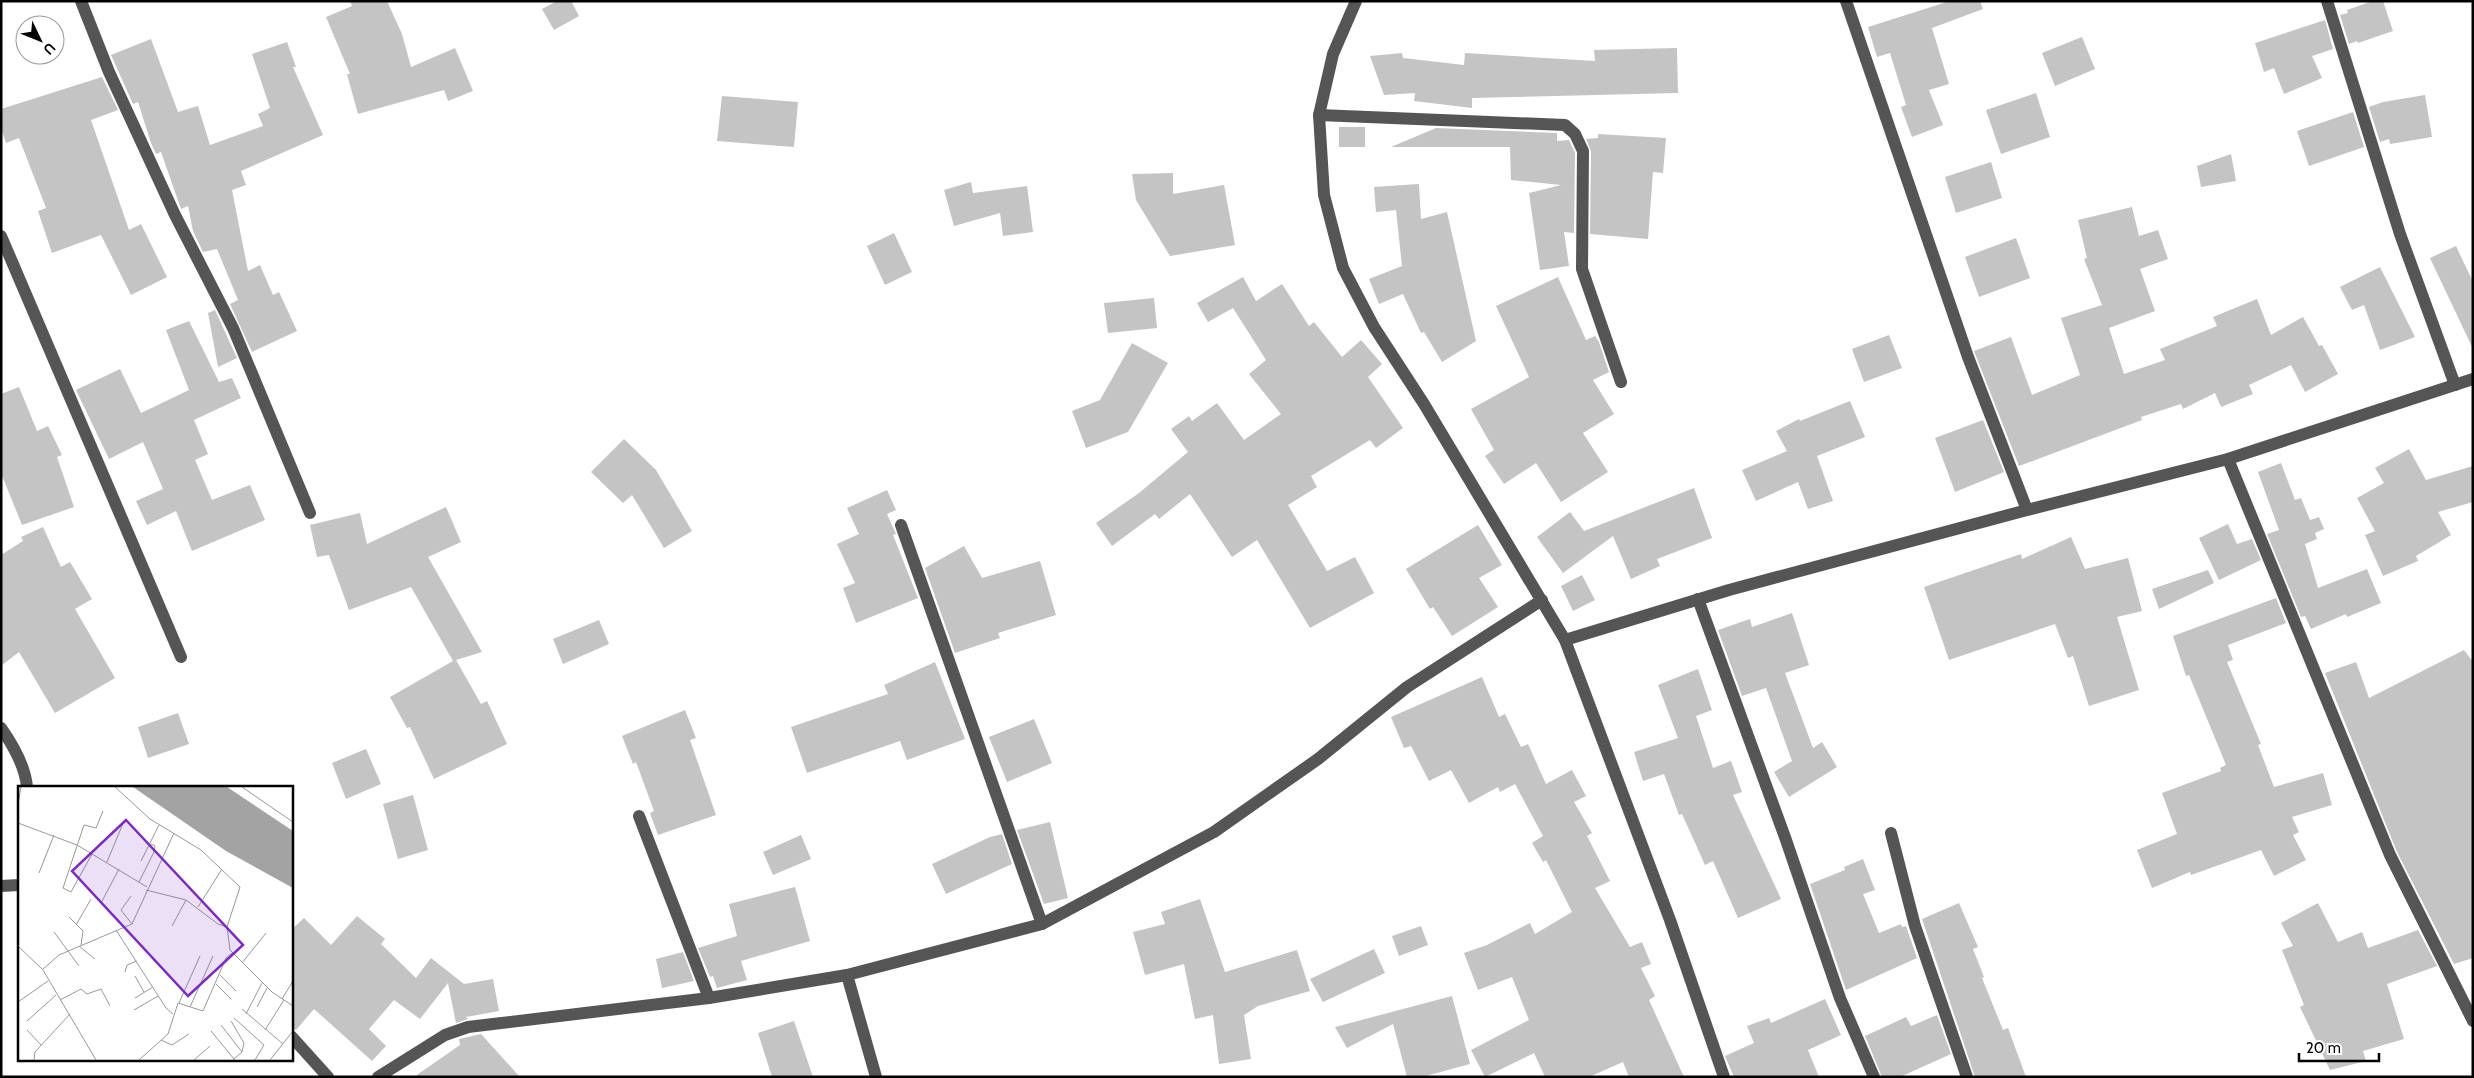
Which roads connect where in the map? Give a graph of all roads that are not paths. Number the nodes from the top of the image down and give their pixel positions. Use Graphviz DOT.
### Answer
graph roads {
  1 [pos="81,1"];
  2 [pos="1356,1"];
  3 [pos="1846,1"];
  4 [pos="2327,1"];
  5 [pos="1319,115"];
  6 [pos="1,236"];
  7 [pos="2473,379"];
  8 [pos="1621,382"];
  9 [pos="2455,385"];
  10 [pos="2228,459"];
  11 [pos="2027,510"];
  12 [pos="310,513"];
  13 [pos="901,525"];
  14 [pos="1698,599"];
  15 [pos="1542,600"];
  16 [pos="1565,640"];
  17 [pos="181,657"];
  18 [pos="1,728"];
  19 [pos="27,786"];
  20 [pos="639,816"];
  21 [pos="1891,833"];
  22 [pos="18,883"];
  23 [pos="1,886"];
  24 [pos="1042,924"];
  25 [pos="847,975"];
  26 [pos="709,998"];
  27 [pos="2473,1021"];
  28 [pos="292,1037"];
  29 [pos="328,1077"];
  30 [pos="378,1077"];
  31 [pos="876,1077"];
  32 [pos="1724,1077"];
  33 [pos="1874,1077"];
  34 [pos="1967,1077"];
  1 -- 12 [label="street"];
  2 -- 5 [label="street"];
  3 -- 11 [label="street"];
  4 -- 9 [label="street"];
  5 -- 8 [label="street"];
  5 -- 15 [label="street"];
  6 -- 17 [label="street"];
  7 -- 9 [label="street"];
  9 -- 10 [label="street"];
  10 -- 11 [label="street"];
  10 -- 27 [label="street"];
  11 -- 14 [label="street"];
  13 -- 24 [label="street"];
  14 -- 16 [label="street"];
  14 -- 33 [label="street"];
  15 -- 16 [label="street"];
  15 -- 24 [label="street"];
  16 -- 32 [label="street"];
  18 -- 19 [label="street"];
  20 -- 26 [label="street"];
  21 -- 34 [label="street"];
  22 -- 23 [label="street"];
  24 -- 25 [label="street"];
  25 -- 26 [label="street"];
  25 -- 31 [label="street"];
  26 -- 30 [label="street"];
  28 -- 29 [label="street"];
}
